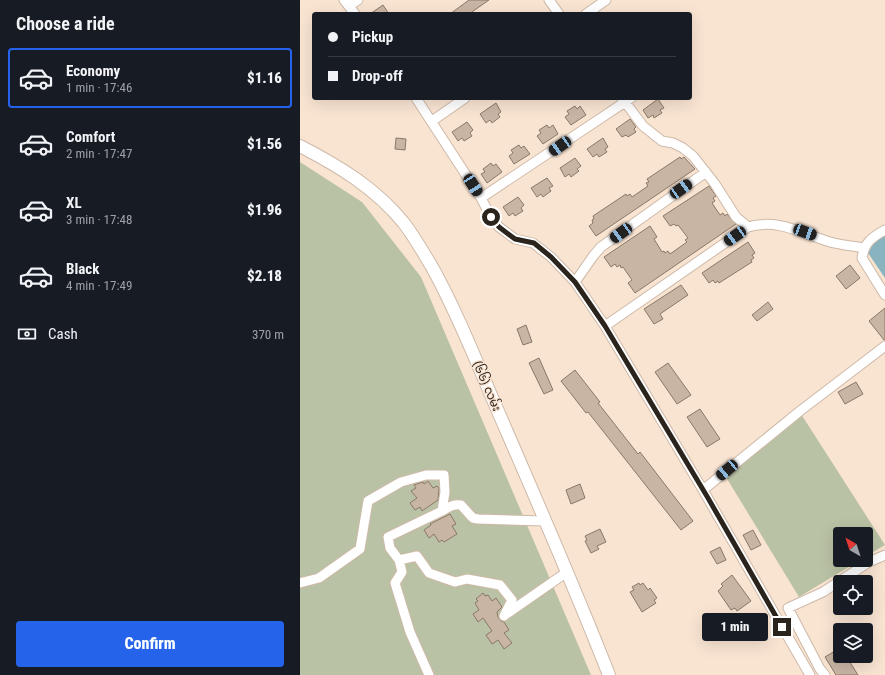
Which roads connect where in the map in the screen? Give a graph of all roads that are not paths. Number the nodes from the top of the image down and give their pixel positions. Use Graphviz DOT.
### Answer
graph roads {
  1 [pos="358,0"];
  2 [pos="549,0"];
  3 [pos="606,0"];
  4 [pos="347,3"];
  5 [pos="354,12"];
  6 [pos="558,12"];
  7 [pos="589,12"];
  8 [pos="417,100"];
  9 [pos="462,100"];
  10 [pos="626,100"];
  11 [pos="432,121"];
  12 [pos="300,146"];
  13 [pos="706,172"];
  14 [pos="481,198"];
  15 [pos="748,227"];
  16 [pos="885,230"];
  17 [pos="864,248"];
  18 [pos="575,282"];
  19 [pos="885,295"];
  20 [pos="605,326"];
  21 [pos="885,346"];
  22 [pos="703,490"];
  23 [pos="442,511"];
  24 [pos="546,521"];
  25 [pos="885,555"];
  26 [pos="399,560"];
  27 [pos="567,572"];
  28 [pos="300,584"];
  29 [pos="429,675"];
  30 [pos="609,675"];
  31 [pos="810,675"];
  32 [pos="825,675"];
  1 -- 4 [label="street"];
  2 -- 6 [label="street"];
  3 -- 7 [label="street"];
  4 -- 5 [label="street"];
  8 -- 11 [label="street"];
  9 -- 11 [label="street"];
  10 -- 13 [label="street"];
  10 -- 14 [label="street"];
  11 -- 14 [label="street"];
  12 -- 24 [label="street, (၆၆) လမ်း"];
  13 -- 15 [label="street"];
  13 -- 18 [label="street"];
  14 -- 18 [label="street"];
  15 -- 17 [label="street"];
  15 -- 20 [label="street"];
  16 -- 17 [label="street"];
  17 -- 19 [label="street"];
  18 -- 20 [label="street"];
  20 -- 22 [label="street"];
  21 -- 22 [label="street"];
  22 -- 31 [label="street"];
  23 -- 24 [label="street"];
  23 -- 26 [label="street"];
  23 -- 28 [label="street"];
  24 -- 27 [label="street, (၆၆) လမ်း"];
  25 -- 32 [label="street"];
  26 -- 27 [label="street"];
  26 -- 29 [label="street"];
  27 -- 30 [label="street, (၆၆) လမ်း"];
}
